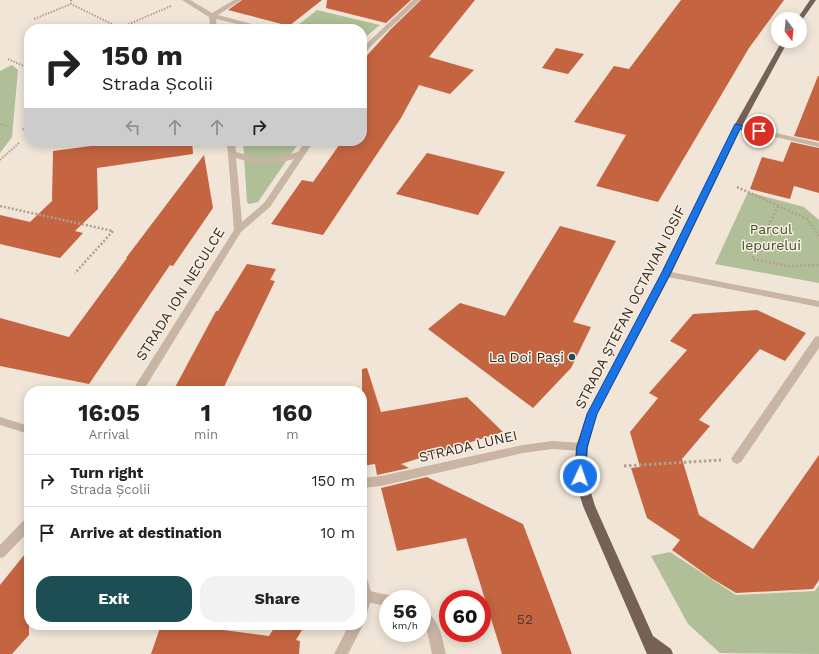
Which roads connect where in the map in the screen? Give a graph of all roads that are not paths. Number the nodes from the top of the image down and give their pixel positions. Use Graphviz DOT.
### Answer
graph roads {
  1 [pos="185,0"];
  2 [pos="238,0"];
  3 [pos="417,0"];
  4 [pos="814,0"];
  5 [pos="805,12"];
  6 [pos="212,16"];
  7 [pos="213,24"];
  8 [pos="246,24"];
  9 [pos="367,45"];
  10 [pos="780,48"];
  11 [pos="738,126"];
  12 [pos="819,145"];
  13 [pos="231,146"];
  14 [pos="307,146"];
  15 [pos="232,154"];
  16 [pos="301,154"];
  17 [pos="238,230"];
  18 [pos="666,274"];
  19 [pos="819,304"];
  20 [pos="819,340"];
  21 [pos="139,386"];
  22 [pos="0,421"];
  23 [pos="24,428"];
  24 [pos="582,447"];
  25 [pos="737,459"];
  26 [pos="367,482"];
  27 [pos="24,528"];
  28 [pos="0,552"];
  29 [pos="367,596"];
  30 [pos="379,598"];
  31 [pos="431,626"];
  32 [pos="353,630"];
  33 [pos="649,641"];
  34 [pos="341,654"];
  35 [pos="439,654"];
  36 [pos="654,654"];
  37 [pos="666,654"];
  1 -- 6 [label="street"];
  2 -- 6 [label="street"];
  3 -- 9 [label="street"];
  4 -- 5 [label="main road"];
  6 -- 7 [label="street"];
  6 -- 8 [label="street"];
  10 -- 11 [label="main road, STRADA ȘTEFAN OCTAVIAN IOSIF"];
  11 -- 12 [label="street"];
  11 -- 18 [label="main road, STRADA ȘTEFAN OCTAVIAN IOSIF"];
  13 -- 15 [label="street"];
  14 -- 16 [label="street, STRADA ION NECULCE"];
  15 -- 16 [label="street"];
  15 -- 17 [label="street"];
  16 -- 17 [label="street, STRADA ION NECULCE"];
  17 -- 21 [label="street, STRADA ION NECULCE"];
  18 -- 19 [label="street"];
  18 -- 24 [label="main road, STRADA ȘTEFAN OCTAVIAN IOSIF"];
  20 -- 25 [label="street"];
  22 -- 23 [label="street"];
  24 -- 26 [label="street, STRADA LUNEI"];
  24 -- 33 [label="main road, STRADA ȘTEFAN OCTAVIAN IOSIF"];
  27 -- 28 [label="street"];
  29 -- 30 [label="street"];
  31 -- 35 [label="street"];
  32 -- 34 [label="street"];
  33 -- 36 [label="main road, STRADA ȘTEFAN OCTAVIAN IOSIF"];
  33 -- 37 [label="main road, STRADA ȘTEFAN OCTAVIAN IOSIF"];
}
